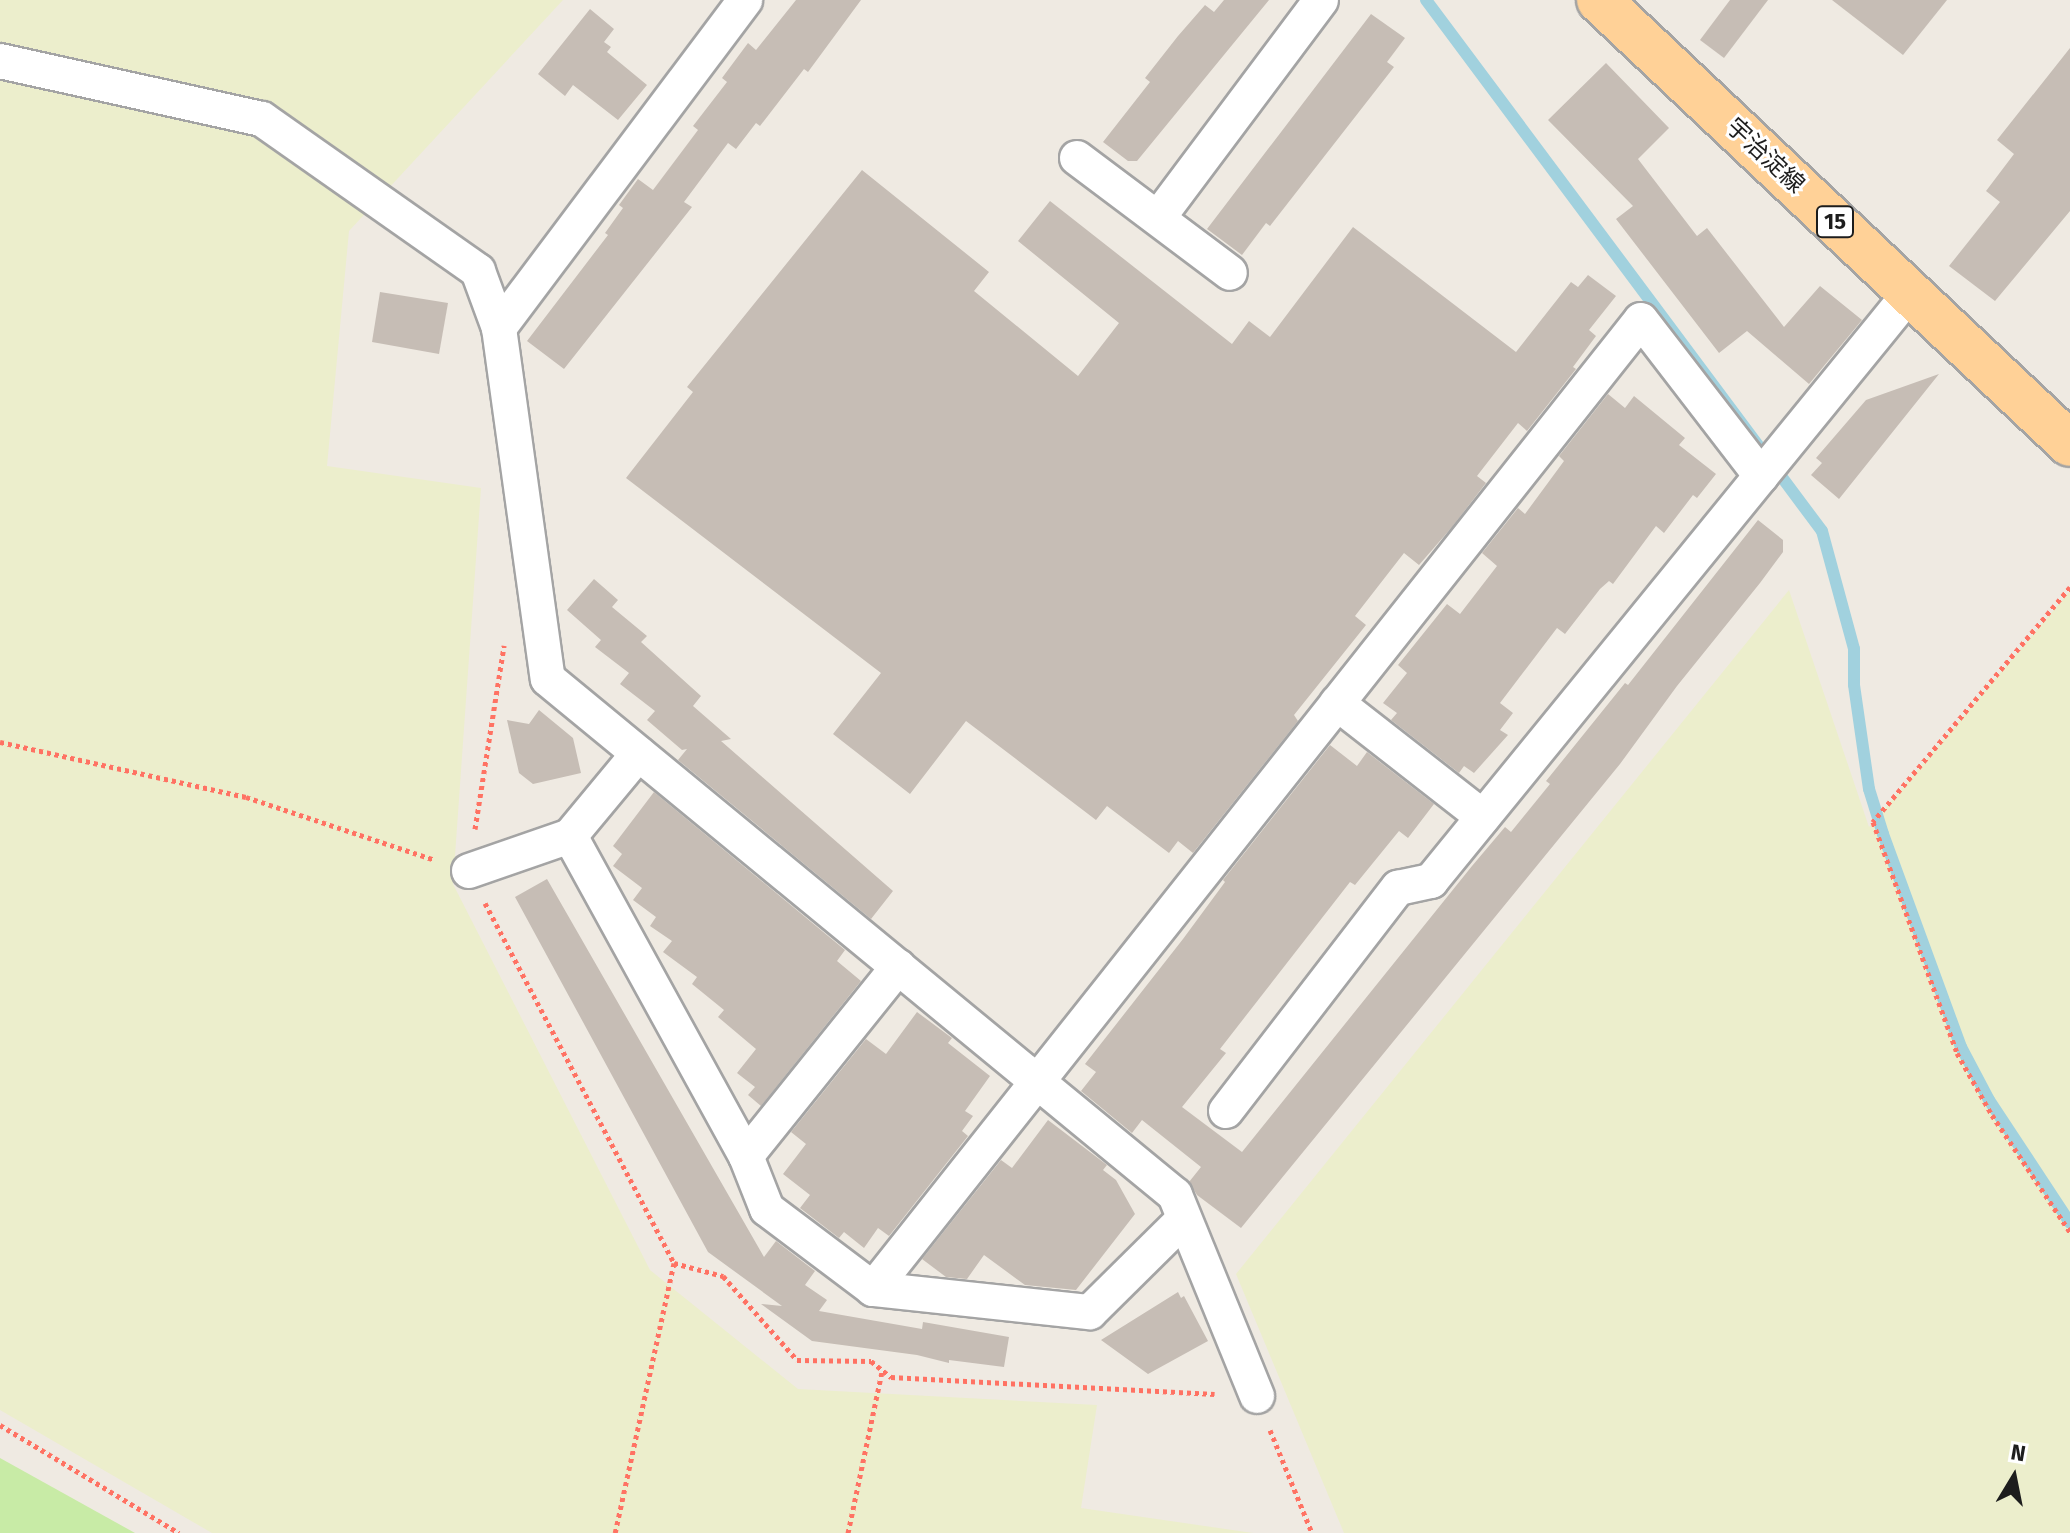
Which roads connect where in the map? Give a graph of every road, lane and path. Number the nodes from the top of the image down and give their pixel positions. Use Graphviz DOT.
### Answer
graph roads {
  1 [pos="745,0"];
  2 [pos="1321,0"];
  3 [pos="1599,0"];
  4 [pos="0,61"];
  5 [pos="1077,158"];
  6 [pos="1158,218"];
  7 [pos="1230,273"];
  8 [pos="1910,293"];
  9 [pos="499,328"];
  10 [pos="2070,444"];
  11 [pos="1761,476"];
  12 [pos="2070,587"];
  13 [pos="506,631"];
  14 [pos="1337,703"];
  15 [pos="0,742"];
  16 [pos="638,754"];
  17 [pos="1483,817"];
  18 [pos="570,836"];
  19 [pos="469,871"];
  20 [pos="898,967"];
  21 [pos="1037,1081"];
  22 [pos="1226,1111"];
  23 [pos="746,1156"];
  24 [pos="1184,1219"];
  25 [pos="2070,1232"];
  26 [pos="674,1263"];
  27 [pos="873,1289"];
  28 [pos="882,1371"];
  29 [pos="1257,1396"];
  30 [pos="0,1425"];
  31 [pos="179,1533"];
  32 [pos="615,1533"];
  33 [pos="848,1533"];
  34 [pos="1312,1533"];
  1 -- 9 [label="street"];
  2 -- 6 [label="street"];
  3 -- 8 [label="main road, 宇治淀線 / 15"];
  4 -- 9 [label="street"];
  5 -- 6 [label="street"];
  6 -- 7 [label="street"];
  8 -- 10 [label="main road, 宇治淀線 / 15"];
  8 -- 11 [label="street"];
  9 -- 16 [label="street"];
  11 -- 14 [label="street"];
  11 -- 17 [label="street"];
  12 -- 25 [label="path"];
  13 -- 19 [label="path"];
  14 -- 17 [label="street"];
  14 -- 21 [label="street"];
  15 -- 19 [label="path"];
  16 -- 18 [label="street"];
  16 -- 20 [label="street"];
  17 -- 22 [label="street"];
  18 -- 19 [label="street"];
  18 -- 23 [label="street"];
  19 -- 26 [label="path"];
  20 -- 21 [label="street"];
  20 -- 23 [label="street"];
  21 -- 24 [label="street"];
  21 -- 27 [label="street"];
  23 -- 27 [label="street"];
  24 -- 27 [label="street"];
  24 -- 29 [label="street"];
  26 -- 28 [label="path"];
  26 -- 32 [label="path"];
  28 -- 29 [label="path"];
  28 -- 33 [label="path"];
  29 -- 34 [label="path"];
  30 -- 31 [label="path"];
}
